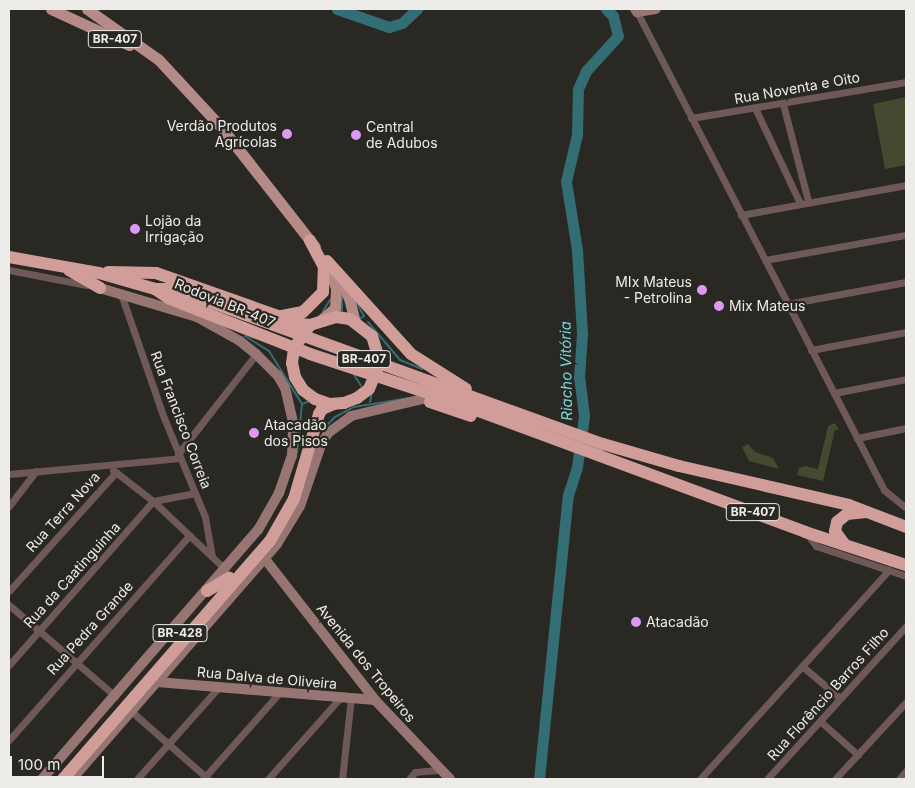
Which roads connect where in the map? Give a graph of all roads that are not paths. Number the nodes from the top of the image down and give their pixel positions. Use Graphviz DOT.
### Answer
graph roads {
  1 [pos="51,9"];
  2 [pos="90,9"];
  3 [pos="656,9"];
  4 [pos="636,10"];
  5 [pos="78,23"];
  6 [pos="153,55"];
  7 [pos="906,82"];
  8 [pos="783,104"];
  9 [pos="755,108"];
  10 [pos="691,118"];
  11 [pos="906,186"];
  12 [pos="808,201"];
  13 [pos="800,203"];
  14 [pos="741,215"];
  15 [pos="906,235"];
  16 [pos="310,241"];
  17 [pos="9,257"];
  18 [pos="765,260"];
  19 [pos="327,261"];
  20 [pos="58,264"];
  21 [pos="9,270"];
  22 [pos="99,272"];
  23 [pos="906,282"];
  24 [pos="100,288"];
  25 [pos="121,294"];
  26 [pos="787,304"];
  27 [pos="196,307"];
  28 [pos="280,316"];
  29 [pos="322,319"];
  30 [pos="355,322"];
  31 [pos="310,326"];
  32 [pos="906,332"];
  33 [pos="811,350"];
  34 [pos="256,354"];
  35 [pos="379,354"];
  36 [pos="292,363"];
  37 [pos="906,379"];
  38 [pos="369,389"];
  39 [pos="466,389"];
  40 [pos="834,393"];
  41 [pos="315,399"];
  42 [pos="423,399"];
  43 [pos="334,404"];
  44 [pos="546,424"];
  45 [pos="906,428"];
  46 [pos="857,438"];
  47 [pos="551,440"];
  48 [pos="179,456"];
  49 [pos="107,465"];
  50 [pos="36,471"];
  51 [pos="116,472"];
  52 [pos="9,474"];
  53 [pos="195,493"];
  54 [pos="153,501"];
  55 [pos="9,506"];
  56 [pos="906,508"];
  57 [pos="871,512"];
  58 [pos="287,514"];
  59 [pos="906,527"];
  60 [pos="286,530"];
  61 [pos="806,532"];
  62 [pos="190,534"];
  63 [pos="845,545"];
  64 [pos="212,556"];
  65 [pos="265,559"];
  66 [pos="906,565"];
  67 [pos="890,570"];
  68 [pos="227,574"];
  69 [pos="906,576"];
  70 [pos="9,591"];
  71 [pos="207,591"];
  72 [pos="9,605"];
  73 [pos="906,626"];
  74 [pos="39,630"];
  75 [pos="172,659"];
  76 [pos="75,663"];
  77 [pos="9,665"];
  78 [pos="802,666"];
  79 [pos="157,682"];
  80 [pos="219,688"];
  81 [pos="280,692"];
  82 [pos="115,696"];
  83 [pos="345,698"];
  84 [pos="840,698"];
  85 [pos="375,700"];
  86 [pos="906,702"];
  87 [pos="131,711"];
  88 [pos="820,721"];
  89 [pos="9,740"];
  90 [pos="168,744"];
  91 [pos="858,755"];
  92 [pos="343,770"];
  93 [pos="440,770"];
  94 [pos="906,771"];
  95 [pos="205,778"];
  96 [pos="42,779"];
  97 [pos="53,779"];
  98 [pos="63,779"];
  99 [pos="72,779"];
  100 [pos="137,779"];
  101 [pos="268,779"];
  102 [pos="335,779"];
  103 [pos="342,779"];
  104 [pos="409,779"];
  105 [pos="450,779"];
  106 [pos="700,779"];
  107 [pos="767,779"];
  108 [pos="836,779"];
  109 [pos="899,779"];
  1 -- 5 [label="main road, BR-407"];
  2 -- 5 [label="main road"];
  2 -- 6 [label="main road, BR-407"];
  3 -- 4 [label="main road"];
  4 -- 10 [label="street"];
  5 -- 6 [label="main road, BR-407"];
  6 -- 16 [label="main road, BR-407"];
  7 -- 8 [label="street, Rua Noventa e Oito"];
  8 -- 9 [label="street, Rua Noventa e Oito"];
  8 -- 12 [label="street"];
  9 -- 10 [label="street, Rua Noventa e Oito"];
  9 -- 13 [label="street"];
  10 -- 14 [label="street"];
  11 -- 12 [label="street"];
  12 -- 13 [label="street"];
  13 -- 14 [label="street"];
  14 -- 18 [label="street"];
  15 -- 18 [label="street"];
  16 -- 19 [label="main road"];
  16 -- 28 [label="highway"];
  16 -- 29 [label="main road"];
  17 -- 20 [label="highway, BR-407"];
  18 -- 26 [label="street"];
  19 -- 30 [label="main road"];
  19 -- 39 [label="highway"];
  20 -- 22 [label="highway, BR-407"];
  20 -- 24 [label="highway"];
  21 -- 24 [label="street"];
  22 -- 27 [label="highway, Rodovia BR-407 / BR-407"];
  22 -- 28 [label="highway, BR-407"];
  23 -- 26 [label="street"];
  24 -- 25 [label="main road"];
  25 -- 27 [label="main road"];
  25 -- 48 [label="street, Rua Francisco Correia"];
  26 -- 33 [label="street"];
  27 -- 34 [label="main road"];
  27 -- 36 [label="highway, BR-407"];
  27 -- 44 [label="highway, Rodovia BR-407 / BR-407"];
  27 -- 47 [label="highway, Rodovia BR-407 / BR-407"];
  28 -- 31 [label="highway, BR-407"];
  29 -- 30 [label="highway"];
  29 -- 31 [label="highway"];
  30 -- 35 [label="highway"];
  31 -- 36 [label="highway"];
  32 -- 33 [label="street"];
  33 -- 40 [label="street"];
  34 -- 48 [label="street"];
  34 -- 68 [label="main road"];
  35 -- 38 [label="highway"];
  35 -- 39 [label="highway, BR-407"];
  36 -- 41 [label="highway"];
  37 -- 40 [label="street"];
  38 -- 42 [label="highway, BR-407"];
  38 -- 43 [label="highway"];
  39 -- 44 [label="highway, BR-407"];
  40 -- 46 [label="street"];
  41 -- 43 [label="highway"];
  41 -- 68 [label="highway, BR-428"];
  42 -- 47 [label="highway, BR-407"];
  42 -- 60 [label="main road"];
  43 -- 58 [label="highway, BR-428"];
  44 -- 57 [label="highway, Rodovia BR-407 / BR-407"];
  45 -- 46 [label="street"];
  46 -- 56 [label="street"];
  47 -- 61 [label="highway, Rodovia BR-407 / BR-407"];
  48 -- 49 [label="street"];
  48 -- 53 [label="street, Rua Francisco Correia"];
  49 -- 50 [label="street"];
  49 -- 51 [label="street"];
  50 -- 52 [label="street"];
  50 -- 55 [label="street"];
  51 -- 54 [label="street"];
  51 -- 70 [label="street, Rua Terra Nova"];
  53 -- 54 [label="street"];
  53 -- 64 [label="street, Rua Francisco Correia"];
  54 -- 62 [label="street"];
  54 -- 74 [label="street, Rua da Caatinguinha"];
  57 -- 59 [label="highway, BR-407"];
  57 -- 63 [label="highway"];
  58 -- 60 [label="highway"];
  58 -- 75 [label="highway, BR-428"];
  60 -- 65 [label="main road"];
  61 -- 63 [label="highway, BR-407"];
  61 -- 67 [label="street"];
  62 -- 64 [label="street"];
  62 -- 76 [label="street, Rua Pedra Grande"];
  63 -- 66 [label="highway, BR-407"];
  64 -- 68 [label="street"];
  65 -- 75 [label="main road"];
  65 -- 85 [label="main road, Avenida dos Tropeiros"];
  67 -- 69 [label="street"];
  67 -- 78 [label="street"];
  68 -- 71 [label="highway"];
  68 -- 97 [label="highway, BR-428"];
  71 -- 82 [label="main road"];
  72 -- 74 [label="street"];
  73 -- 84 [label="street, Rua Florêncio Barros Filho"];
  74 -- 76 [label="street"];
  74 -- 77 [label="street, Rua da Caatinguinha"];
  75 -- 79 [label="main road"];
  75 -- 98 [label="highway, BR-428"];
  76 -- 82 [label="street"];
  76 -- 89 [label="street, Rua Pedra Grande"];
  78 -- 84 [label="street"];
  78 -- 106 [label="street"];
  79 -- 80 [label="main road, Rua Dalva de Oliveira"];
  79 -- 87 [label="main road"];
  80 -- 81 [label="main road, Rua Dalva de Oliveira"];
  80 -- 90 [label="street"];
  81 -- 83 [label="main road, Rua Dalva de Oliveira"];
  81 -- 95 [label="street"];
  82 -- 96 [label="main road"];
  83 -- 85 [label="main road, Rua Dalva de Oliveira"];
  83 -- 92 [label="street"];
  83 -- 101 [label="street"];
  84 -- 88 [label="street, Rua Florêncio Barros Filho"];
  85 -- 93 [label="main road, Avenida dos Tropeiros"];
  86 -- 91 [label="street"];
  87 -- 90 [label="street"];
  87 -- 99 [label="main road"];
  88 -- 91 [label="street"];
  88 -- 107 [label="street, Rua Florêncio Barros Filho"];
  90 -- 95 [label="street"];
  90 -- 100 [label="street"];
  91 -- 108 [label="street"];
  92 -- 102 [label="street"];
  92 -- 103 [label="street"];
  93 -- 104 [label="street"];
  93 -- 105 [label="main road, Avenida dos Tropeiros"];
  94 -- 109 [label="street"];
}
